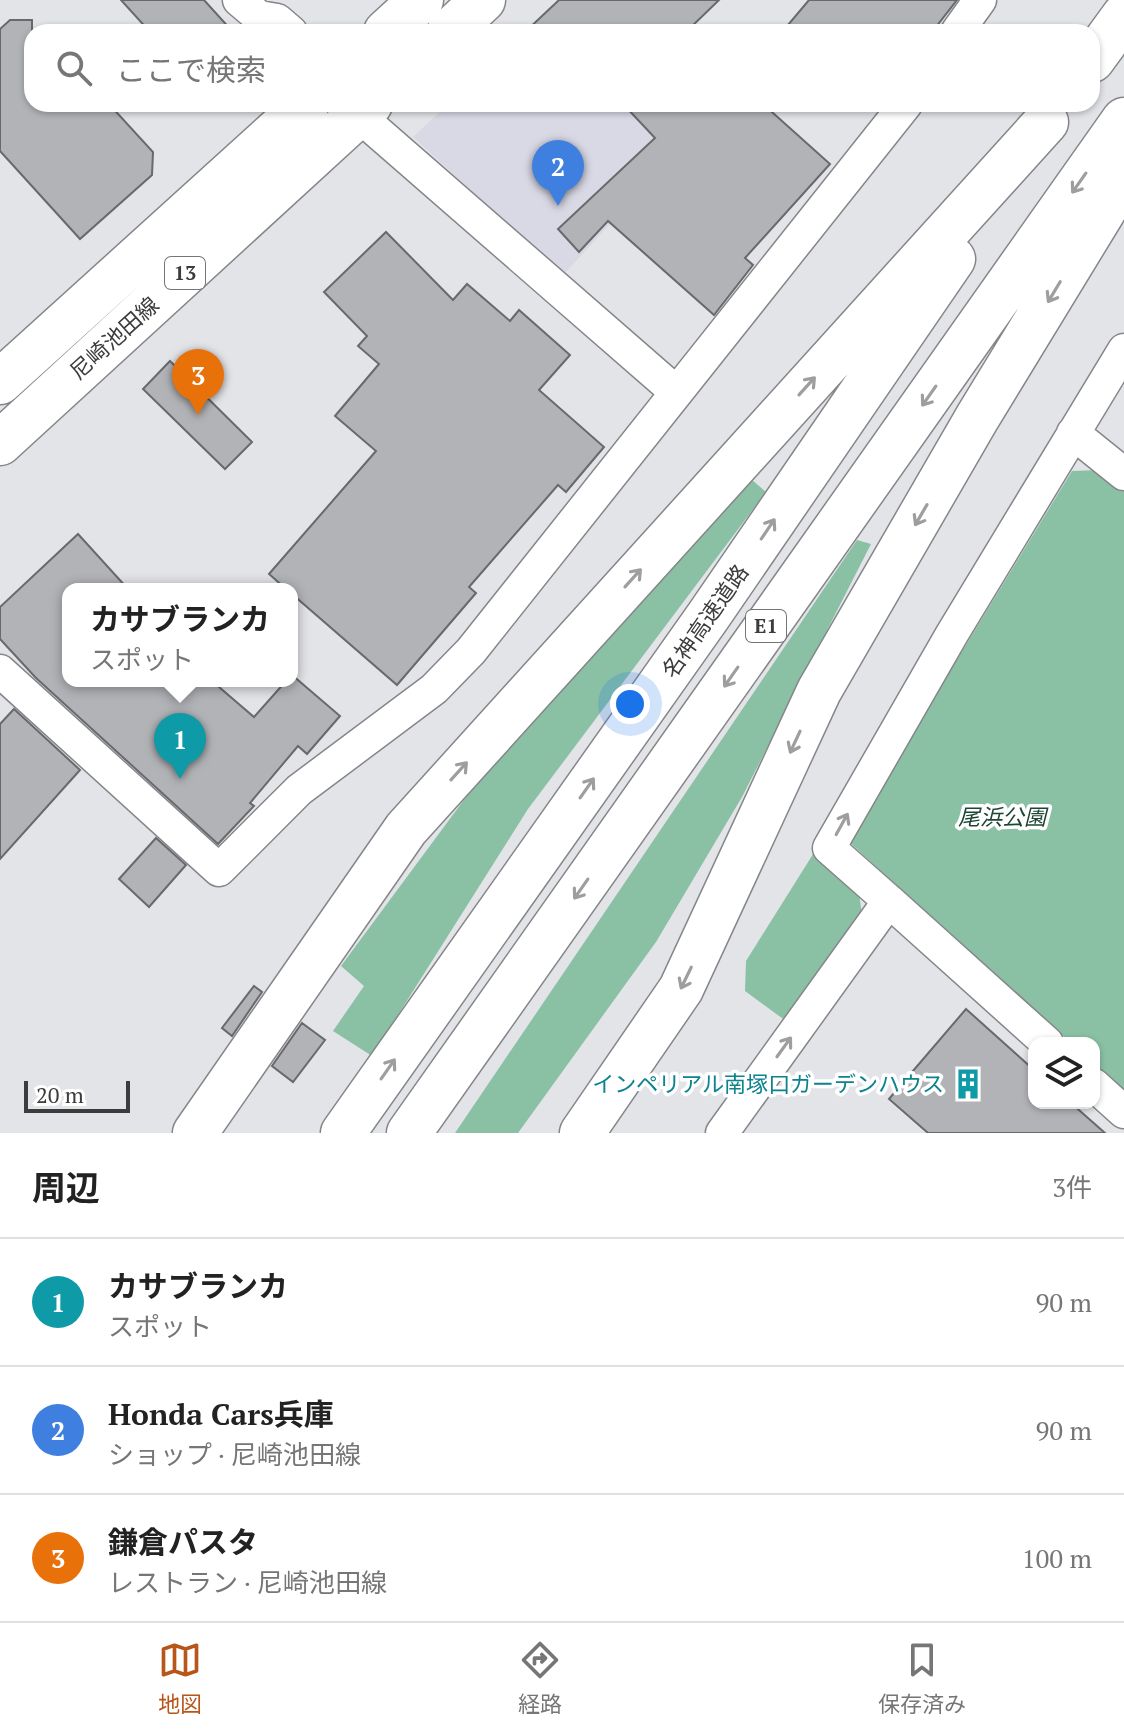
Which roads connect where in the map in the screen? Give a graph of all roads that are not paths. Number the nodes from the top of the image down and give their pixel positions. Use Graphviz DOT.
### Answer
graph roads {
  1 [pos="421,0"];
  2 [pos="483,0"];
  3 [pos="980,0"];
  4 [pos="253,16"];
  5 [pos="1124,16"];
  6 [pos="282,24"];
  7 [pos="395,24"];
  8 [pos="458,24"];
  9 [pos="963,24"];
  10 [pos="1100,49"];
  11 [pos="298,112"];
  12 [pos="362,112"];
  13 [pos="366,112"];
  14 [pos="900,112"];
  15 [pos="1053,113"];
  16 [pos="1124,120"];
  17 [pos="1124,177"];
  18 [pos="1124,350"];
  19 [pos="0,382"];
  20 [pos="676,392"];
  21 [pos="1073,433"];
  22 [pos="0,443"];
  23 [pos="1124,474"];
  24 [pos="0,671"];
  25 [pos="889,901"];
  26 [pos="1040,1037"];
  27 [pos="1100,1090"];
  28 [pos="1124,1112"];
  29 [pos="195,1133"];
  30 [pos="343,1133"];
  31 [pos="409,1133"];
  32 [pos="582,1133"];
  33 [pos="722,1133"];
  1 -- 7 [label="main road"];
  2 -- 8 [label="main road"];
  3 -- 9 [label="street"];
  4 -- 6 [label="street"];
  5 -- 10 [label="main road"];
  11 -- 19 [label="main road, 尼崎池田線 / 13"];
  12 -- 22 [label="main road, 尼崎池田線 / 13"];
  13 -- 20 [label="street"];
  14 -- 20 [label="street"];
  29 -- 15 [label="main road, E1, one-way"];
  30 -- 15 [label="main road, 名神高速道路 / E1, one-way"];
  16 -- 31 [label="main road, E1, one-way"];
  17 -- 32 [label="main road, one-way"];
  18 -- 21 [label="street"];
  20 -- 24 [label="street"];
  21 -- 23 [label="street"];
  25 -- 21 [label="street, one-way"];
  25 -- 26 [label="street"];
  33 -- 25 [label="street, one-way"];
  27 -- 28 [label="street"];
}
